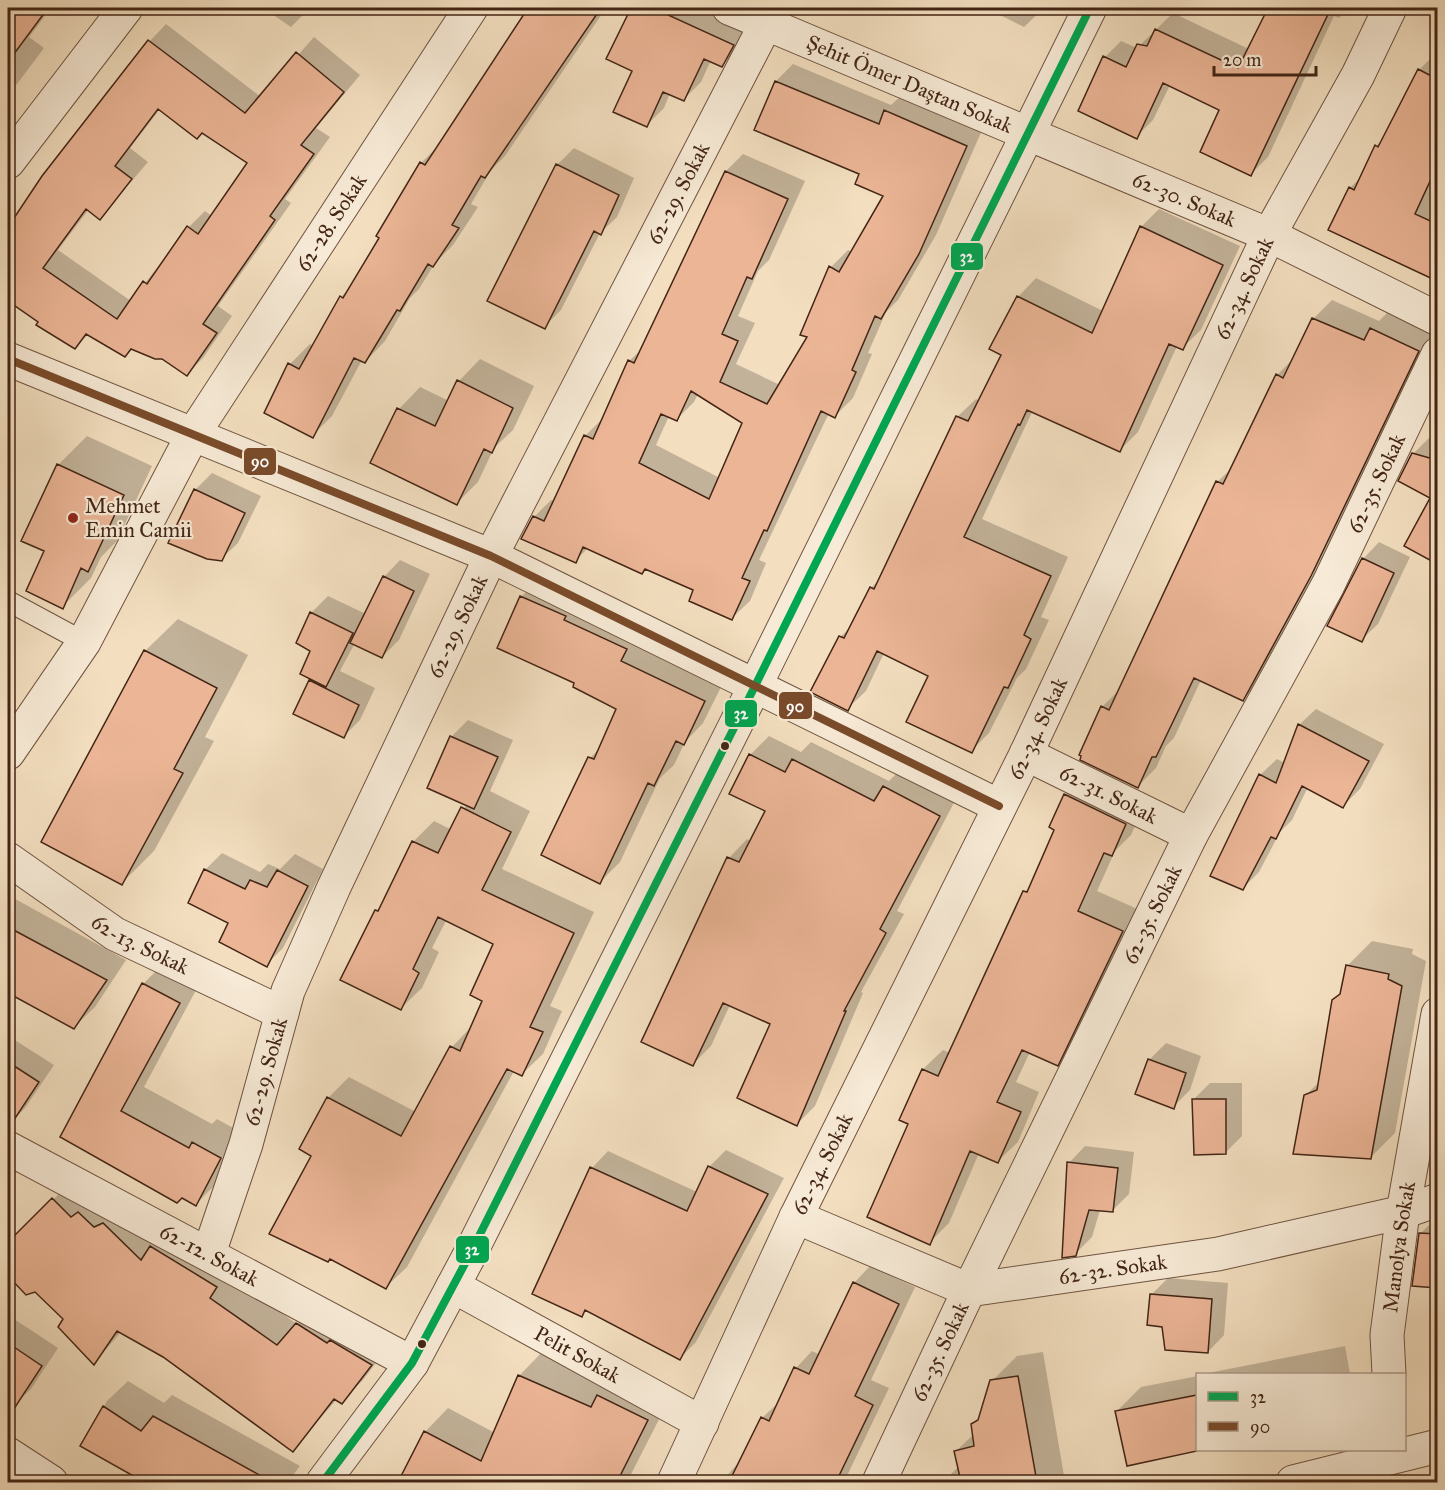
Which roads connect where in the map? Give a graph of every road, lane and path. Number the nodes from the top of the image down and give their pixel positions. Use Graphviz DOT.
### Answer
graph roads {
  1 [pos="126,8"];
  2 [pos="471,8"];
  3 [pos="729,8"];
  4 [pos="1090,8"];
  5 [pos="1390,8"];
  6 [pos="769,16"];
  7 [pos="1026,133"];
  8 [pos="8,162"];
  9 [pos="1269,235"];
  10 [pos="1437,319"];
  11 [pos="1437,354"];
  12 [pos="8,359"];
  13 [pos="192,436"];
  14 [pos="490,556"];
  15 [pos="8,601"];
  16 [pos="84,642"];
  17 [pos="755,686"];
  18 [pos="8,753"];
  19 [pos="1026,754"];
  20 [pos="999,806"];
  21 [pos="1191,835"];
  22 [pos="8,859"];
  23 [pos="282,1013"];
  24 [pos="1437,1014"];
  25 [pos="8,1148"];
  26 [pos="1437,1200"];
  27 [pos="1402,1212"];
  28 [pos="796,1217"];
  29 [pos="209,1253"];
  30 [pos="453,1286"];
  31 [pos="969,1290"];
  32 [pos="412,1362"];
  33 [pos="1389,1373"];
  34 [pos="702,1423"];
  35 [pos="1437,1446"];
  36 [pos="1394,1453"];
  37 [pos="8,1454"];
  38 [pos="333,1479"];
  39 [pos="51,1482"];
  40 [pos="674,1482"];
  41 [pos="879,1482"];
  42 [pos="1293,1482"];
  1 -- 8 [label="street"];
  2 -- 13 [label="street, 62-28. Sokak"];
  3 -- 6 [label="street, Şehit Ömer Daştan Sokak"];
  4 -- 7 [label="street"];
  5 -- 9 [label="street, 62-34. Sokak"];
  6 -- 7 [label="street, Şehit Ömer Daştan Sokak"];
  6 -- 14 [label="street, 62-29. Sokak"];
  7 -- 9 [label="street, 62-30. Sokak"];
  7 -- 17 [label="street"];
  9 -- 10 [label="street, 62-30. Sokak"];
  9 -- 19 [label="street, 62-34. Sokak"];
  11 -- 21 [label="street, 62-35. Sokak"];
  12 -- 13 [label="street"];
  13 -- 14 [label="street"];
  13 -- 16 [label="street, 62-28. Sokak"];
  14 -- 17 [label="street"];
  14 -- 23 [label="street, 62-29. Sokak"];
  15 -- 16 [label="lane"];
  16 -- 18 [label="street, 62-28. Sokak"];
  17 -- 20 [label="street"];
  17 -- 30 [label="street"];
  19 -- 20 [label="street, 62-34. Sokak"];
  19 -- 21 [label="street, 62-31. Sokak"];
  20 -- 28 [label="street, 62-34. Sokak"];
  21 -- 31 [label="street, 62-35. Sokak"];
  22 -- 23 [label="street, 62-13. Sokak"];
  23 -- 29 [label="street, 62-29. Sokak"];
  24 -- 27 [label="street, Manolya Sokak"];
  25 -- 29 [label="street, 62-12. Sokak"];
  26 -- 27 [label="street, 62-32. Sokak"];
  27 -- 31 [label="street, 62-32. Sokak"];
  27 -- 33 [label="street, Manolya Sokak"];
  28 -- 31 [label="street"];
  28 -- 34 [label="street, 62-34. Sokak"];
  29 -- 32 [label="street, 62-12. Sokak"];
  30 -- 32 [label="street"];
  30 -- 34 [label="street, Pelit Sokak"];
  31 -- 41 [label="street, 62-35. Sokak"];
  32 -- 38 [label="street"];
  34 -- 40 [label="street, 62-34. Sokak"];
  35 -- 36 [label="street"];
  36 -- 42 [label="street"];
  37 -- 39 [label="street"];
}
